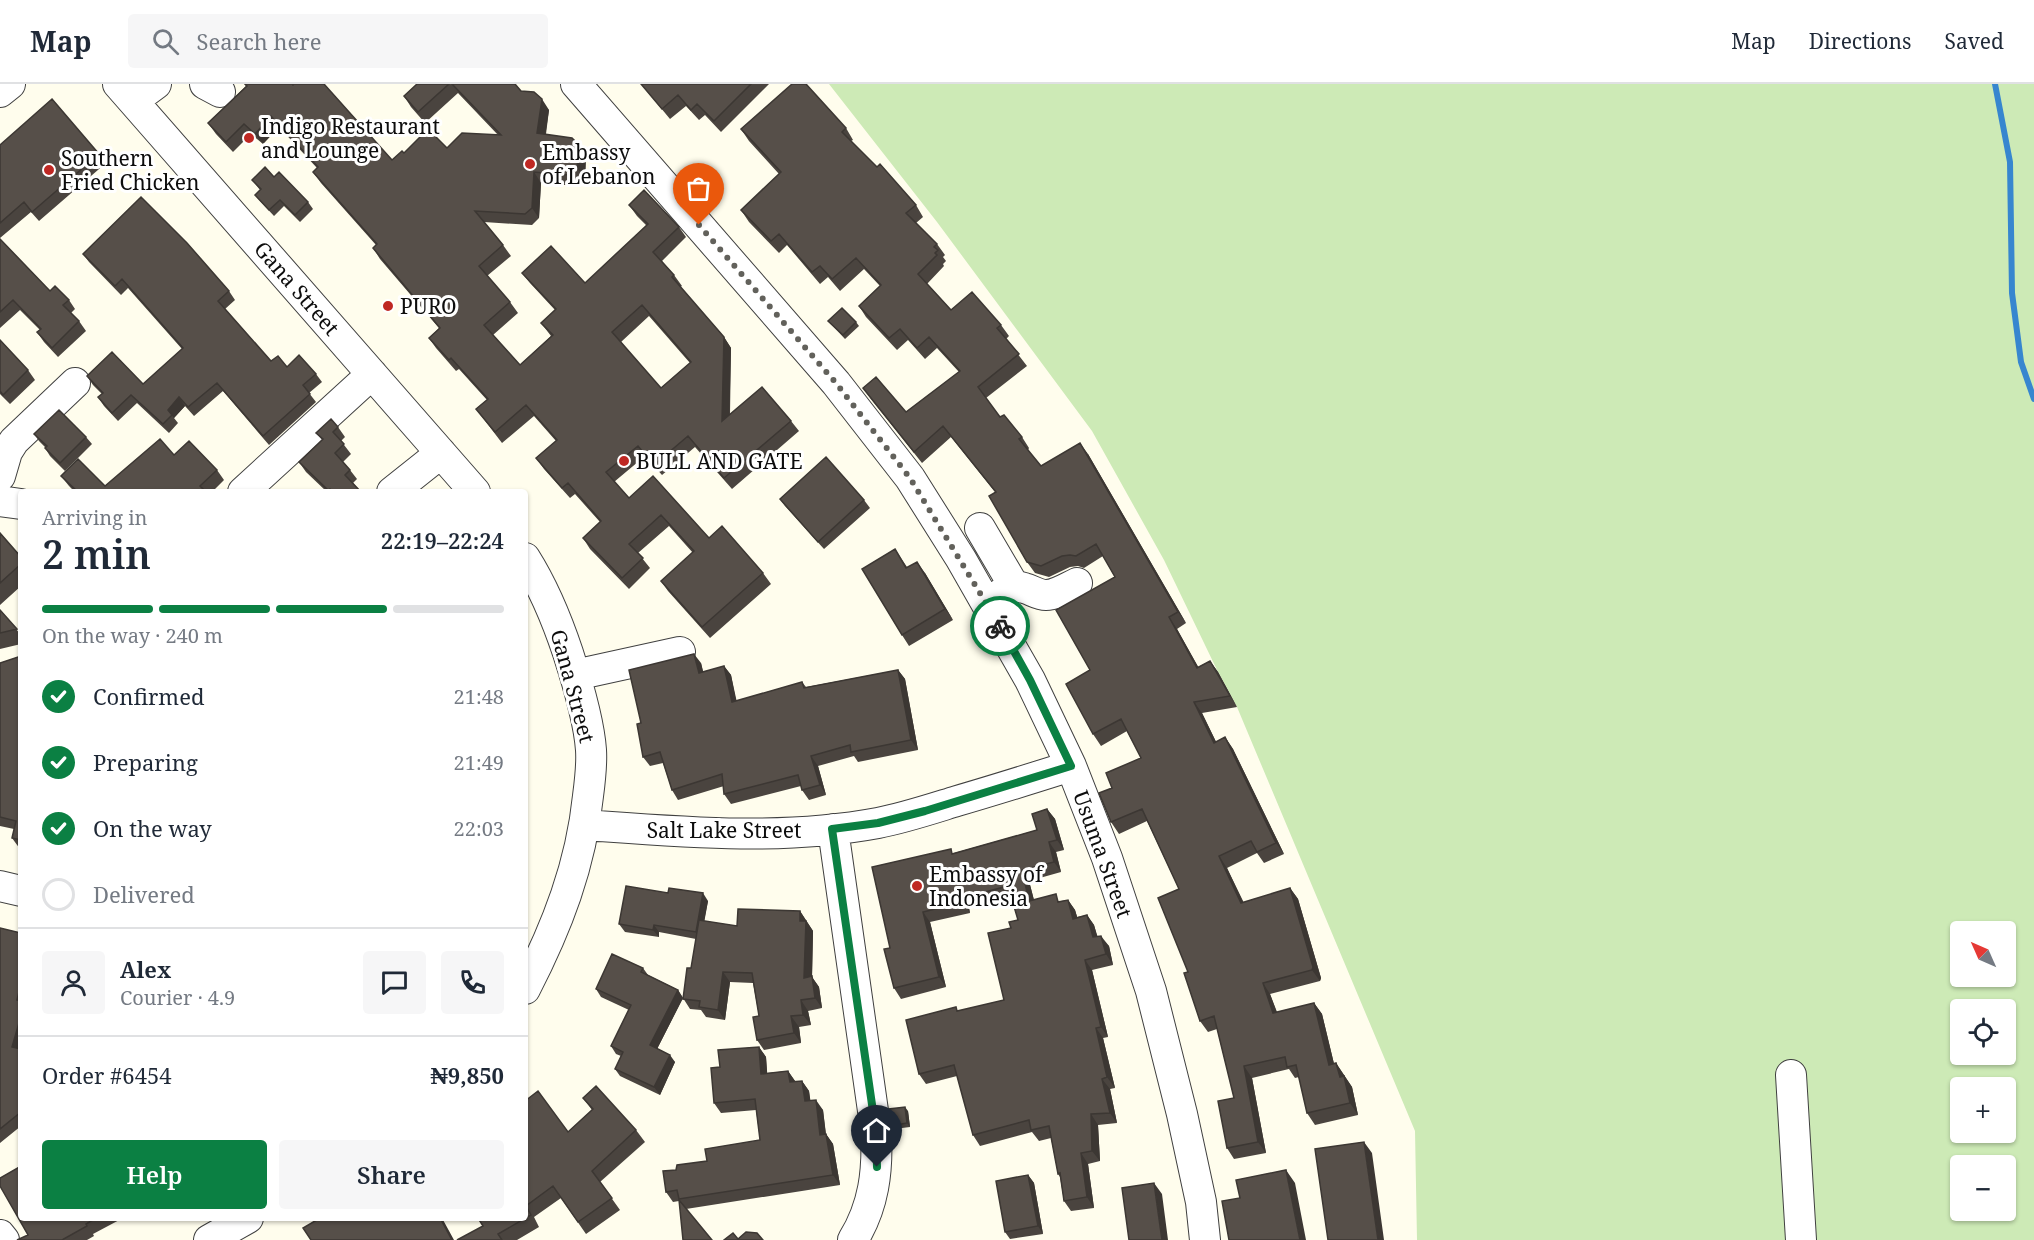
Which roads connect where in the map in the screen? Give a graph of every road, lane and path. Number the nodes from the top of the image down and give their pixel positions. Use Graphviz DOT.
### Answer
graph roads {
  1 [pos="10,84"];
  2 [pos="576,84"];
  3 [pos="136,90"];
  4 [pos="0,92"];
  5 [pos="372,374"];
  6 [pos="75,383"];
  7 [pos="441,453"];
  8 [pos="0,476"];
  9 [pos="246,489"];
  10 [pos="396,489"];
  11 [pos="472,489"];
  12 [pos="0,501"];
  13 [pos="18,504"];
  14 [pos="980,528"];
  15 [pos="528,563"];
  16 [pos="1077,583"];
  17 [pos="1014,586"];
  18 [pos="988,605"];
  19 [pos="680,652"];
  20 [pos="575,675"];
  21 [pos="1071,766"];
  22 [pos="585,825"];
  23 [pos="832,829"];
  24 [pos="0,886"];
  25 [pos="18,890"];
  26 [pos="528,983"];
  27 [pos="1791,1075"];
  28 [pos="243,1221"];
  29 [pos="0,1235"];
  30 [pos="4,1240"];
  31 [pos="210,1240"];
  32 [pos="853,1240"];
  33 [pos="1204,1240"];
  34 [pos="1801,1240"];
  1 -- 4 [label="street"];
  2 -- 18 [label="street, Usuma Street"];
  3 -- 5 [label="street, Gana Street"];
  5 -- 7 [label="street, Gana Street"];
  5 -- 9 [label="street"];
  6 -- 8 [label="street"];
  7 -- 10 [label="street"];
  7 -- 11 [label="street, Gana Street"];
  12 -- 13 [label="street"];
  14 -- 17 [label="street"];
  15 -- 20 [label="street, Gana Street"];
  16 -- 17 [label="street"];
  17 -- 18 [label="street"];
  18 -- 21 [label="street, Usuma Street"];
  19 -- 20 [label="street"];
  20 -- 22 [label="street, Gana Street"];
  21 -- 23 [label="street, Salt Lake Street"];
  21 -- 33 [label="street, Usuma Street"];
  22 -- 23 [label="street, Salt Lake Street"];
  22 -- 26 [label="street, Gana Street"];
  23 -- 32 [label="street"];
  24 -- 25 [label="street"];
  27 -- 34 [label="street"];
  28 -- 31 [label="street"];
  29 -- 30 [label="street"];
}
